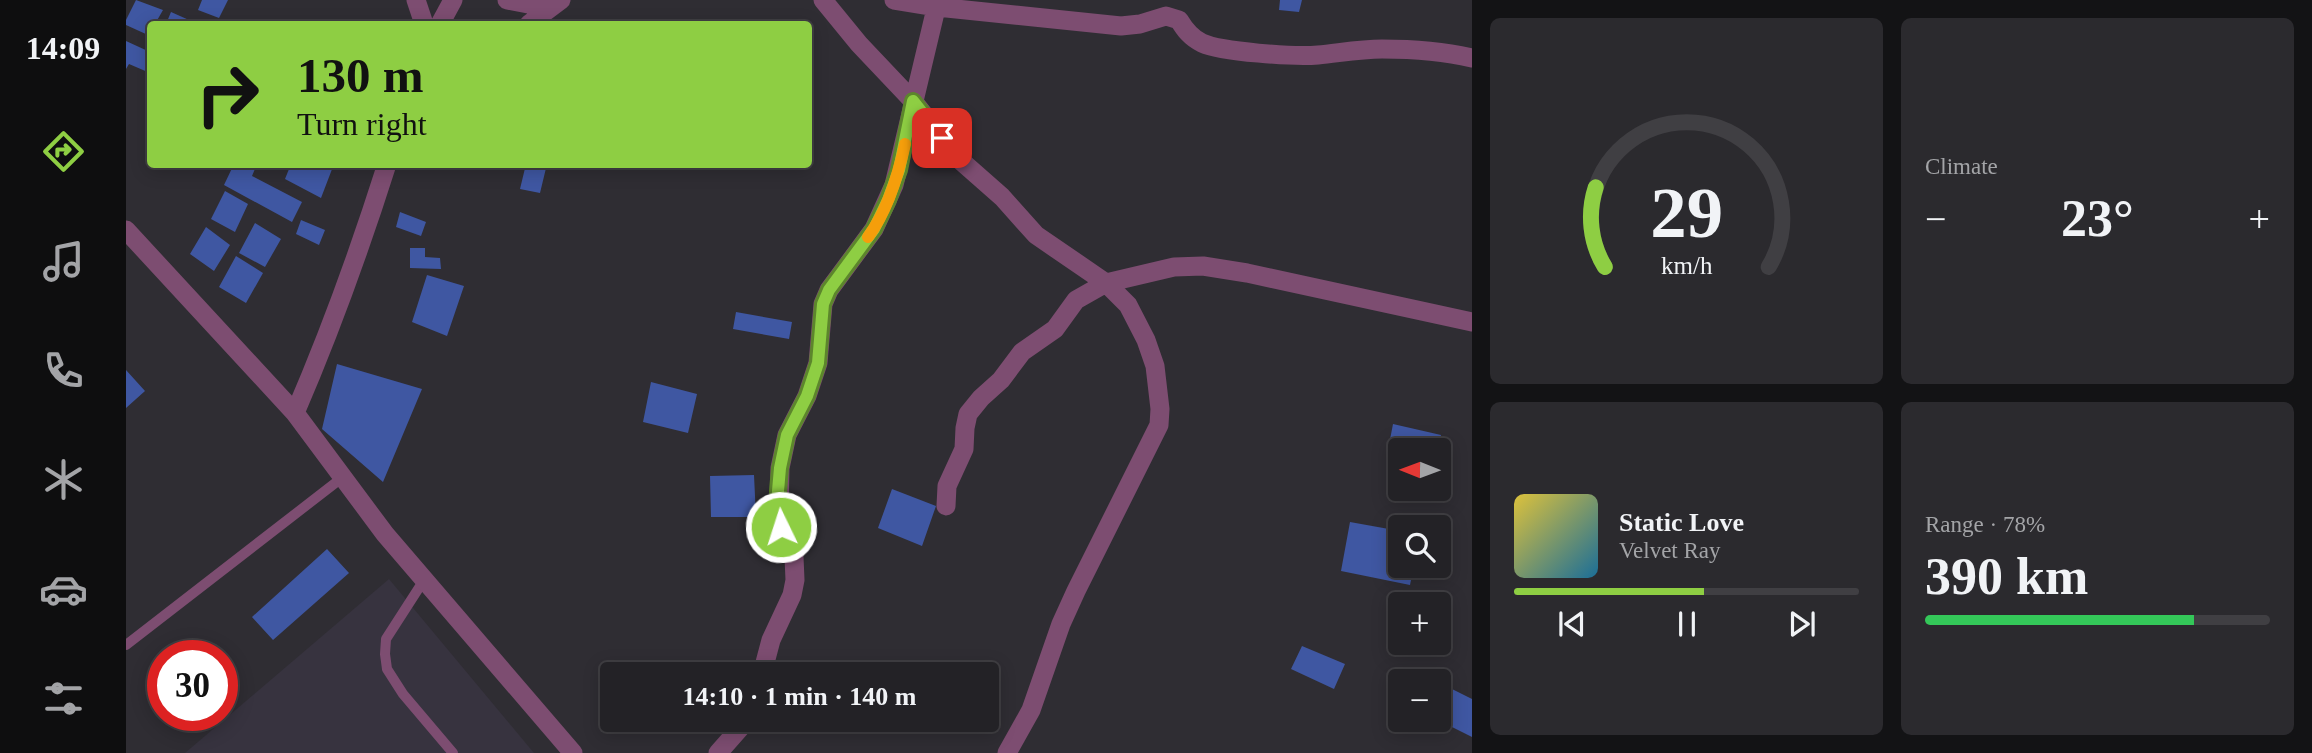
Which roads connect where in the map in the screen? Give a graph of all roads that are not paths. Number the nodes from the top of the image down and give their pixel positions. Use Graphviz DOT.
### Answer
graph roads {
  1 [pos="416,0"];
  2 [pos="453,0"];
  3 [pos="507,0"];
  4 [pos="553,0"];
  5 [pos="561,0"];
  6 [pos="823,0"];
  7 [pos="894,0"];
  8 [pos="938,4"];
  9 [pos="423,21"];
  10 [pos="442,21"];
  11 [pos="533,21"];
  12 [pos="1472,58"];
  13 [pos="913,101"];
  14 [pos="386,168"];
  15 [pos="126,230"];
  16 [pos="1106,284"];
  17 [pos="1472,322"];
  18 [pos="295,413"];
  19 [pos="343,477"];
  20 [pos="946,506"];
  21 [pos="424,580"];
  22 [pos="126,645"];
  23 [pos="765,662"];
  24 [pos="737,732"];
  25 [pos="453,753"];
  26 [pos="573,753"];
  27 [pos="718,753"];
  28 [pos="1007,753"];
  1 -- 9 [label="street"];
  2 -- 10 [label="street"];
  3 -- 4 [label="street"];
  5 -- 11 [label="street"];
  6 -- 13 [label="street"];
  7 -- 8 [label="street"];
  8 -- 12 [label="street"];
  8 -- 13 [label="street"];
  13 -- 16 [label="street"];
  13 -- 23 [label="street"];
  14 -- 18 [label="street"];
  15 -- 18 [label="street"];
  16 -- 17 [label="street"];
  16 -- 20 [label="street"];
  16 -- 28 [label="street"];
  18 -- 19 [label="street"];
  19 -- 21 [label="street"];
  19 -- 22 [label="lane"];
  21 -- 25 [label="lane"];
  21 -- 26 [label="street"];
  24 -- 27 [label="street"];
}
